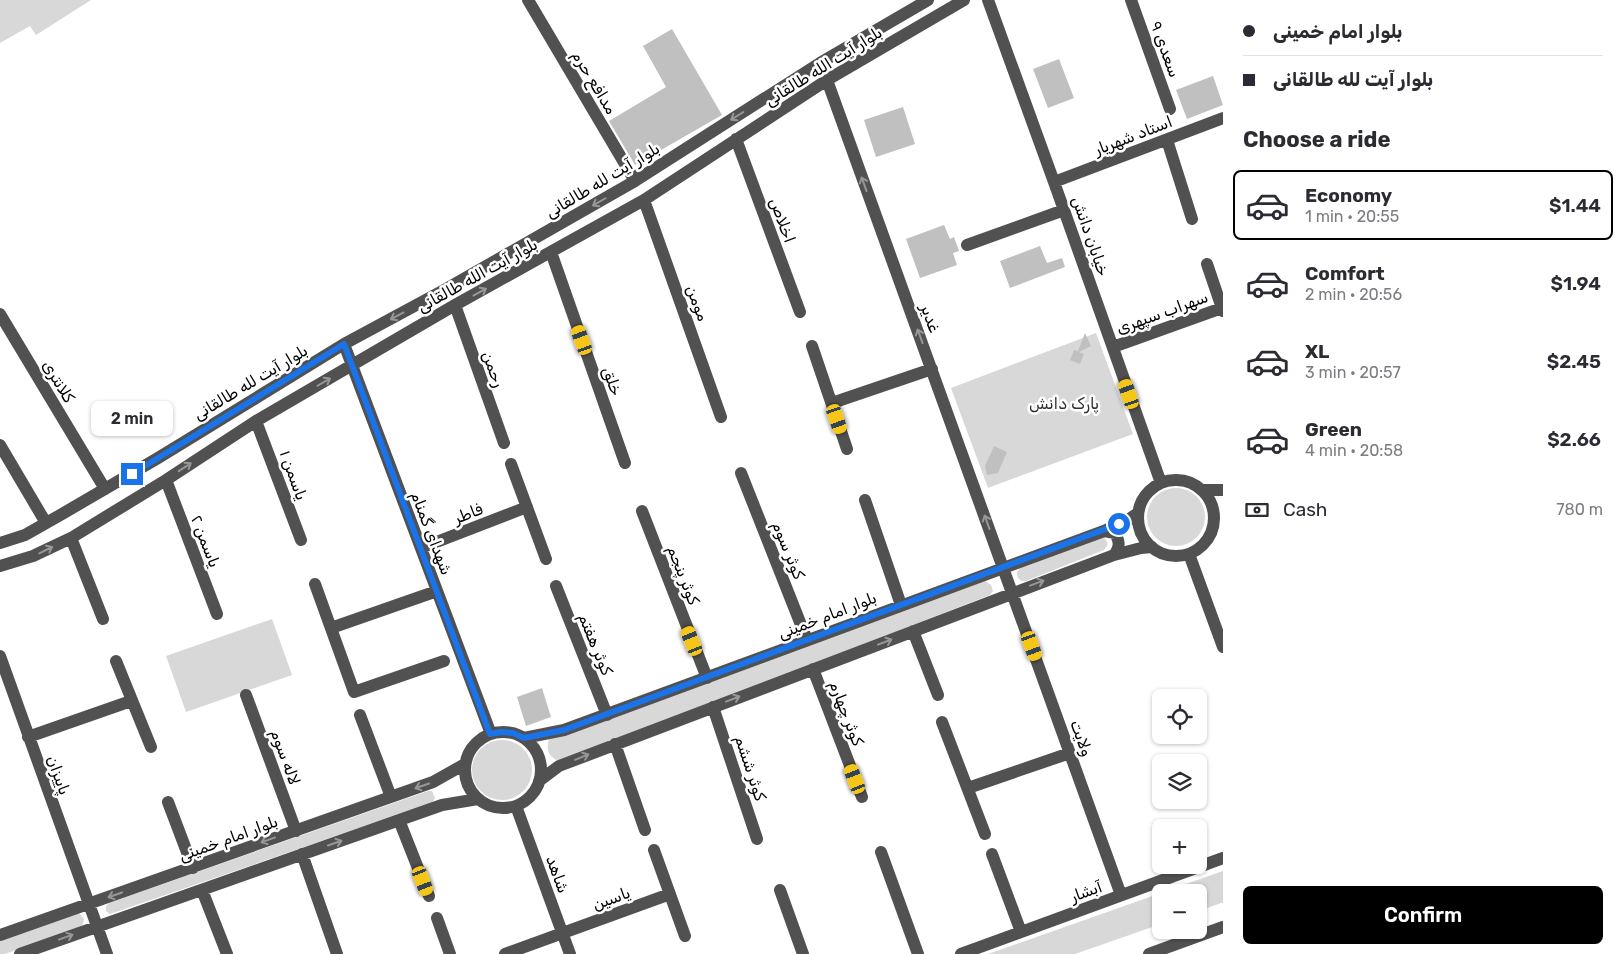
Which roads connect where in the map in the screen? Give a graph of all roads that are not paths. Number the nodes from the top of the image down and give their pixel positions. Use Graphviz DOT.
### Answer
graph roads {
  1 [pos="528,0"];
  2 [pos="928,0"];
  3 [pos="964,0"];
  4 [pos="988,0"];
  5 [pos="1131,0"];
  6 [pos="827,80"];
  7 [pos="1170,109"];
  8 [pos="1223,118"];
  9 [pos="736,139"];
  10 [pos="1167,140"];
  11 [pos="635,181"];
  12 [pos="1054,182"];
  13 [pos="644,200"];
  14 [pos="1064,210"];
  15 [pos="1192,219"];
  16 [pos="967,245"];
  17 [pos="551,252"];
  18 [pos="1206,264"];
  19 [pos="454,305"];
  20 [pos="1222,309"];
  21 [pos="800,312"];
  22 [pos="0,314"];
  23 [pos="344,344"];
  24 [pos="812,346"];
  25 [pos="1113,346"];
  26 [pos="352,365"];
  27 [pos="932,369"];
  28 [pos="832,403"];
  29 [pos="721,417"];
  30 [pos="256,421"];
  31 [pos="504,443"];
  32 [pos="0,445"];
  33 [pos="847,449"];
  34 [pos="625,463"];
  35 [pos="511,464"];
  36 [pos="741,473"];
  37 [pos="166,480"];
  38 [pos="1161,483"];
  39 [pos="105,489"];
  40 [pos="1202,490"];
  41 [pos="1223,490"];
  42 [pos="865,500"];
  43 [pos="527,507"];
  44 [pos="642,511"];
  45 [pos="1138,513"];
  46 [pos="1223,519"];
  47 [pos="46,523"];
  48 [pos="1213,528"];
  49 [pos="1104,531"];
  50 [pos="71,538"];
  51 [pos="301,540"];
  52 [pos="0,543"];
  53 [pos="1152,547"];
  54 [pos="421,548"];
  55 [pos="1189,554"];
  56 [pos="1114,555"];
  57 [pos="546,559"];
  58 [pos="0,566"];
  59 [pos="1004,568"];
  60 [pos="315,584"];
  61 [pos="556,586"];
  62 [pos="437,591"];
  63 [pos="1013,592"];
  64 [pos="901,605"];
  65 [pos="217,614"];
  66 [pos="103,619"];
  67 [pos="331,628"];
  68 [pos="913,631"];
  69 [pos="807,640"];
  70 [pos="1223,647"];
  71 [pos="0,656"];
  72 [pos="116,661"];
  73 [pos="444,661"];
  74 [pos="813,669"];
  75 [pos="707,678"];
  76 [pos="246,695"];
  77 [pos="938,695"];
  78 [pos="131,701"];
  79 [pos="713,707"];
  80 [pos="360,715"];
  81 [pos="607,715"];
  82 [pos="942,722"];
  83 [pos="490,734"];
  84 [pos="28,737"];
  85 [pos="524,738"];
  86 [pos="615,744"];
  87 [pos="151,747"];
  88 [pos="1070,753"];
  89 [pos="465,764"];
  90 [pos="539,781"];
  91 [pos="968,788"];
  92 [pos="391,797"];
  93 [pos="862,797"];
  94 [pos="478,800"];
  95 [pos="168,802"];
  96 [pos="516,806"];
  97 [pos="400,820"];
  98 [pos="645,830"];
  99 [pos="296,831"];
  100 [pos="985,834"];
  101 [pos="757,839"];
  102 [pos="654,850"];
  103 [pos="881,852"];
  104 [pos="302,854"];
  105 [pos="992,854"];
  106 [pos="1223,858"];
  107 [pos="193,868"];
  108 [pos="202,890"];
  109 [pos="780,890"];
  110 [pos="670,894"];
  111 [pos="1122,895"];
  112 [pos="429,896"];
  113 [pos="89,904"];
  114 [pos="437,918"];
  115 [pos="97,926"];
  116 [pos="1223,926"];
  117 [pos="1021,932"];
  118 [pos="562,933"];
  119 [pos="0,935"];
  120 [pos="685,936"];
  121 [pos="20,954"];
  122 [pos="107,954"];
  123 [pos="227,954"];
  124 [pos="337,954"];
  125 [pos="450,954"];
  126 [pos="505,954"];
  127 [pos="570,954"];
  128 [pos="803,954"];
  129 [pos="918,954"];
  130 [pos="961,954"];
  131 [pos="1149,954"];
  1 -- 11 [label="street, مدافع حرم"];
  2 -- 11 [label="street, بلوار آیت لله طالقانی, one-way"];
  3 -- 6 [label="street, بلوار آیت الله طالقانی"];
  4 -- 12 [label="street, خیابان دانش"];
  5 -- 7 [label="street, سعدی ۹"];
  6 -- 9 [label="street, بلوار آیت الله طالقانی"];
  27 -- 6 [label="street, غدیر, one-way"];
  8 -- 10 [label="street, استاد شهریار"];
  9 -- 13 [label="street, بلوار آیت الله طالقانی"];
  9 -- 21 [label="street, اخلاص"];
  10 -- 12 [label="street, استاد شهریار"];
  10 -- 15 [label="street"];
  11 -- 23 [label="street, بلوار آیت لله طالقانی, one-way"];
  12 -- 14 [label="street, خیابان دانش"];
  13 -- 17 [label="street, بلوار آیت الله طالقانی"];
  13 -- 29 [label="street, مومن"];
  14 -- 16 [label="street"];
  14 -- 25 [label="street, خیابان دانش"];
  19 -- 17 [label="street, بلوار آیت الله طالقانی, one-way"];
  17 -- 34 [label="street, خلق"];
  18 -- 20 [label="street"];
  19 -- 26 [label="street, بلوار آیت الله طالقانی"];
  19 -- 31 [label="street, رحمن"];
  20 -- 25 [label="street, سهراب سپهری"];
  22 -- 39 [label="street, کلانتری"];
  23 -- 26 [label="street, شهدای گمنام"];
  23 -- 39 [label="street, بلوار آیت لله طالقانی"];
  24 -- 28 [label="street"];
  25 -- 38 [label="street, خیابان دانش"];
  30 -- 26 [label="street, بلوار آیت الله طالقانی, one-way"];
  26 -- 54 [label="street, شهدای گمنام"];
  27 -- 28 [label="street"];
  59 -- 27 [label="street, غدیر, one-way"];
  28 -- 33 [label="street"];
  37 -- 30 [label="street, بلوار آیت الله طالقانی, one-way"];
  30 -- 51 [label="street, یاسمن ۱"];
  32 -- 47 [label="street"];
  35 -- 43 [label="street"];
  36 -- 69 [label="street, کوثر سوم"];
  37 -- 50 [label="street, بلوار آیت الله طالقانی"];
  37 -- 65 [label="street, یاسمن ۲"];
  38 -- 40 [label="street"];
  38 -- 45 [label="street"];
  39 -- 47 [label="street, بلوار آیت لله طالقانی"];
  40 -- 41 [label="street"];
  40 -- 48 [label="street"];
  42 -- 64 [label="street"];
  43 -- 54 [label="street, فاطر"];
  43 -- 57 [label="street"];
  44 -- 75 [label="street, کوثر پنجم"];
  45 -- 49 [label="street, بلوار امام خمینی"];
  45 -- 53 [label="street"];
  46 -- 48 [label="street"];
  47 -- 52 [label="street, بلوار آیت لله طالقانی"];
  48 -- 55 [label="street"];
  49 -- 56 [label="street"];
  49 -- 59 [label="street, بلوار امام خمینی"];
  58 -- 50 [label="street, بلوار آیت الله طالقانی, one-way"];
  50 -- 66 [label="street"];
  53 -- 55 [label="street"];
  53 -- 56 [label="street"];
  54 -- 62 [label="street, شهدای گمنام"];
  55 -- 70 [label="street"];
  63 -- 56 [label="street, one-way"];
  59 -- 63 [label="street, ولایت"];
  59 -- 64 [label="street, بلوار امام خمینی"];
  60 -- 67 [label="street"];
  61 -- 81 [label="street, کوثر هفتم"];
  62 -- 67 [label="street"];
  62 -- 83 [label="street, شهدای گمنام"];
  63 -- 68 [label="street"];
  63 -- 88 [label="street, ولایت"];
  64 -- 69 [label="street, بلوار امام خمینی"];
  67 -- 73 [label="street"];
  74 -- 68 [label="street, one-way"];
  68 -- 77 [label="street"];
  69 -- 75 [label="street, بلوار امام خمینی"];
  71 -- 84 [label="street, پاییزان"];
  72 -- 78 [label="street"];
  79 -- 74 [label="street, one-way"];
  74 -- 93 [label="street, کوثر چهارم"];
  75 -- 81 [label="street, بلوار امام خمینی"];
  76 -- 99 [label="street, لاله سوم"];
  78 -- 84 [label="street"];
  78 -- 87 [label="street"];
  79 -- 86 [label="street"];
  79 -- 101 [label="street, کوثر ششم"];
  80 -- 92 [label="street"];
  81 -- 85 [label="street, بلوار امام خمینی"];
  82 -- 91 [label="street"];
  83 -- 85 [label="street"];
  83 -- 89 [label="street"];
  84 -- 113 [label="street, پاییزان"];
  85 -- 90 [label="street"];
  90 -- 86 [label="street, one-way"];
  86 -- 98 [label="street"];
  88 -- 91 [label="street"];
  88 -- 111 [label="street, ولایت"];
  89 -- 92 [label="street, بلوار امام خمینی, one-way"];
  89 -- 94 [label="street"];
  90 -- 96 [label="street"];
  91 -- 100 [label="street"];
  92 -- 99 [label="street, بلوار امام خمینی"];
  94 -- 96 [label="street"];
  94 -- 97 [label="street"];
  95 -- 107 [label="street"];
  96 -- 118 [label="street, شاهد"];
  104 -- 97 [label="street, one-way"];
  97 -- 112 [label="street"];
  99 -- 107 [label="street, بلوار امام خمینی, one-way"];
  102 -- 110 [label="street"];
  103 -- 129 [label="street"];
  104 -- 108 [label="street"];
  104 -- 124 [label="street"];
  105 -- 117 [label="street"];
  106 -- 111 [label="street, آبشار"];
  107 -- 113 [label="street, بلوار امام خمینی, one-way"];
  108 -- 115 [label="street"];
  108 -- 123 [label="street"];
  109 -- 128 [label="street"];
  110 -- 118 [label="street, یاسین"];
  110 -- 120 [label="street"];
  111 -- 117 [label="street, آبشار"];
  113 -- 115 [label="street, پاییزان"];
  113 -- 119 [label="street, بلوار امام خمینی"];
  114 -- 125 [label="street"];
  121 -- 115 [label="street, one-way"];
  115 -- 122 [label="street, پاییزان"];
  116 -- 131 [label="street"];
  117 -- 130 [label="street, آبشار"];
  118 -- 126 [label="street, یاسین"];
  118 -- 127 [label="street, شاهد"];
}
